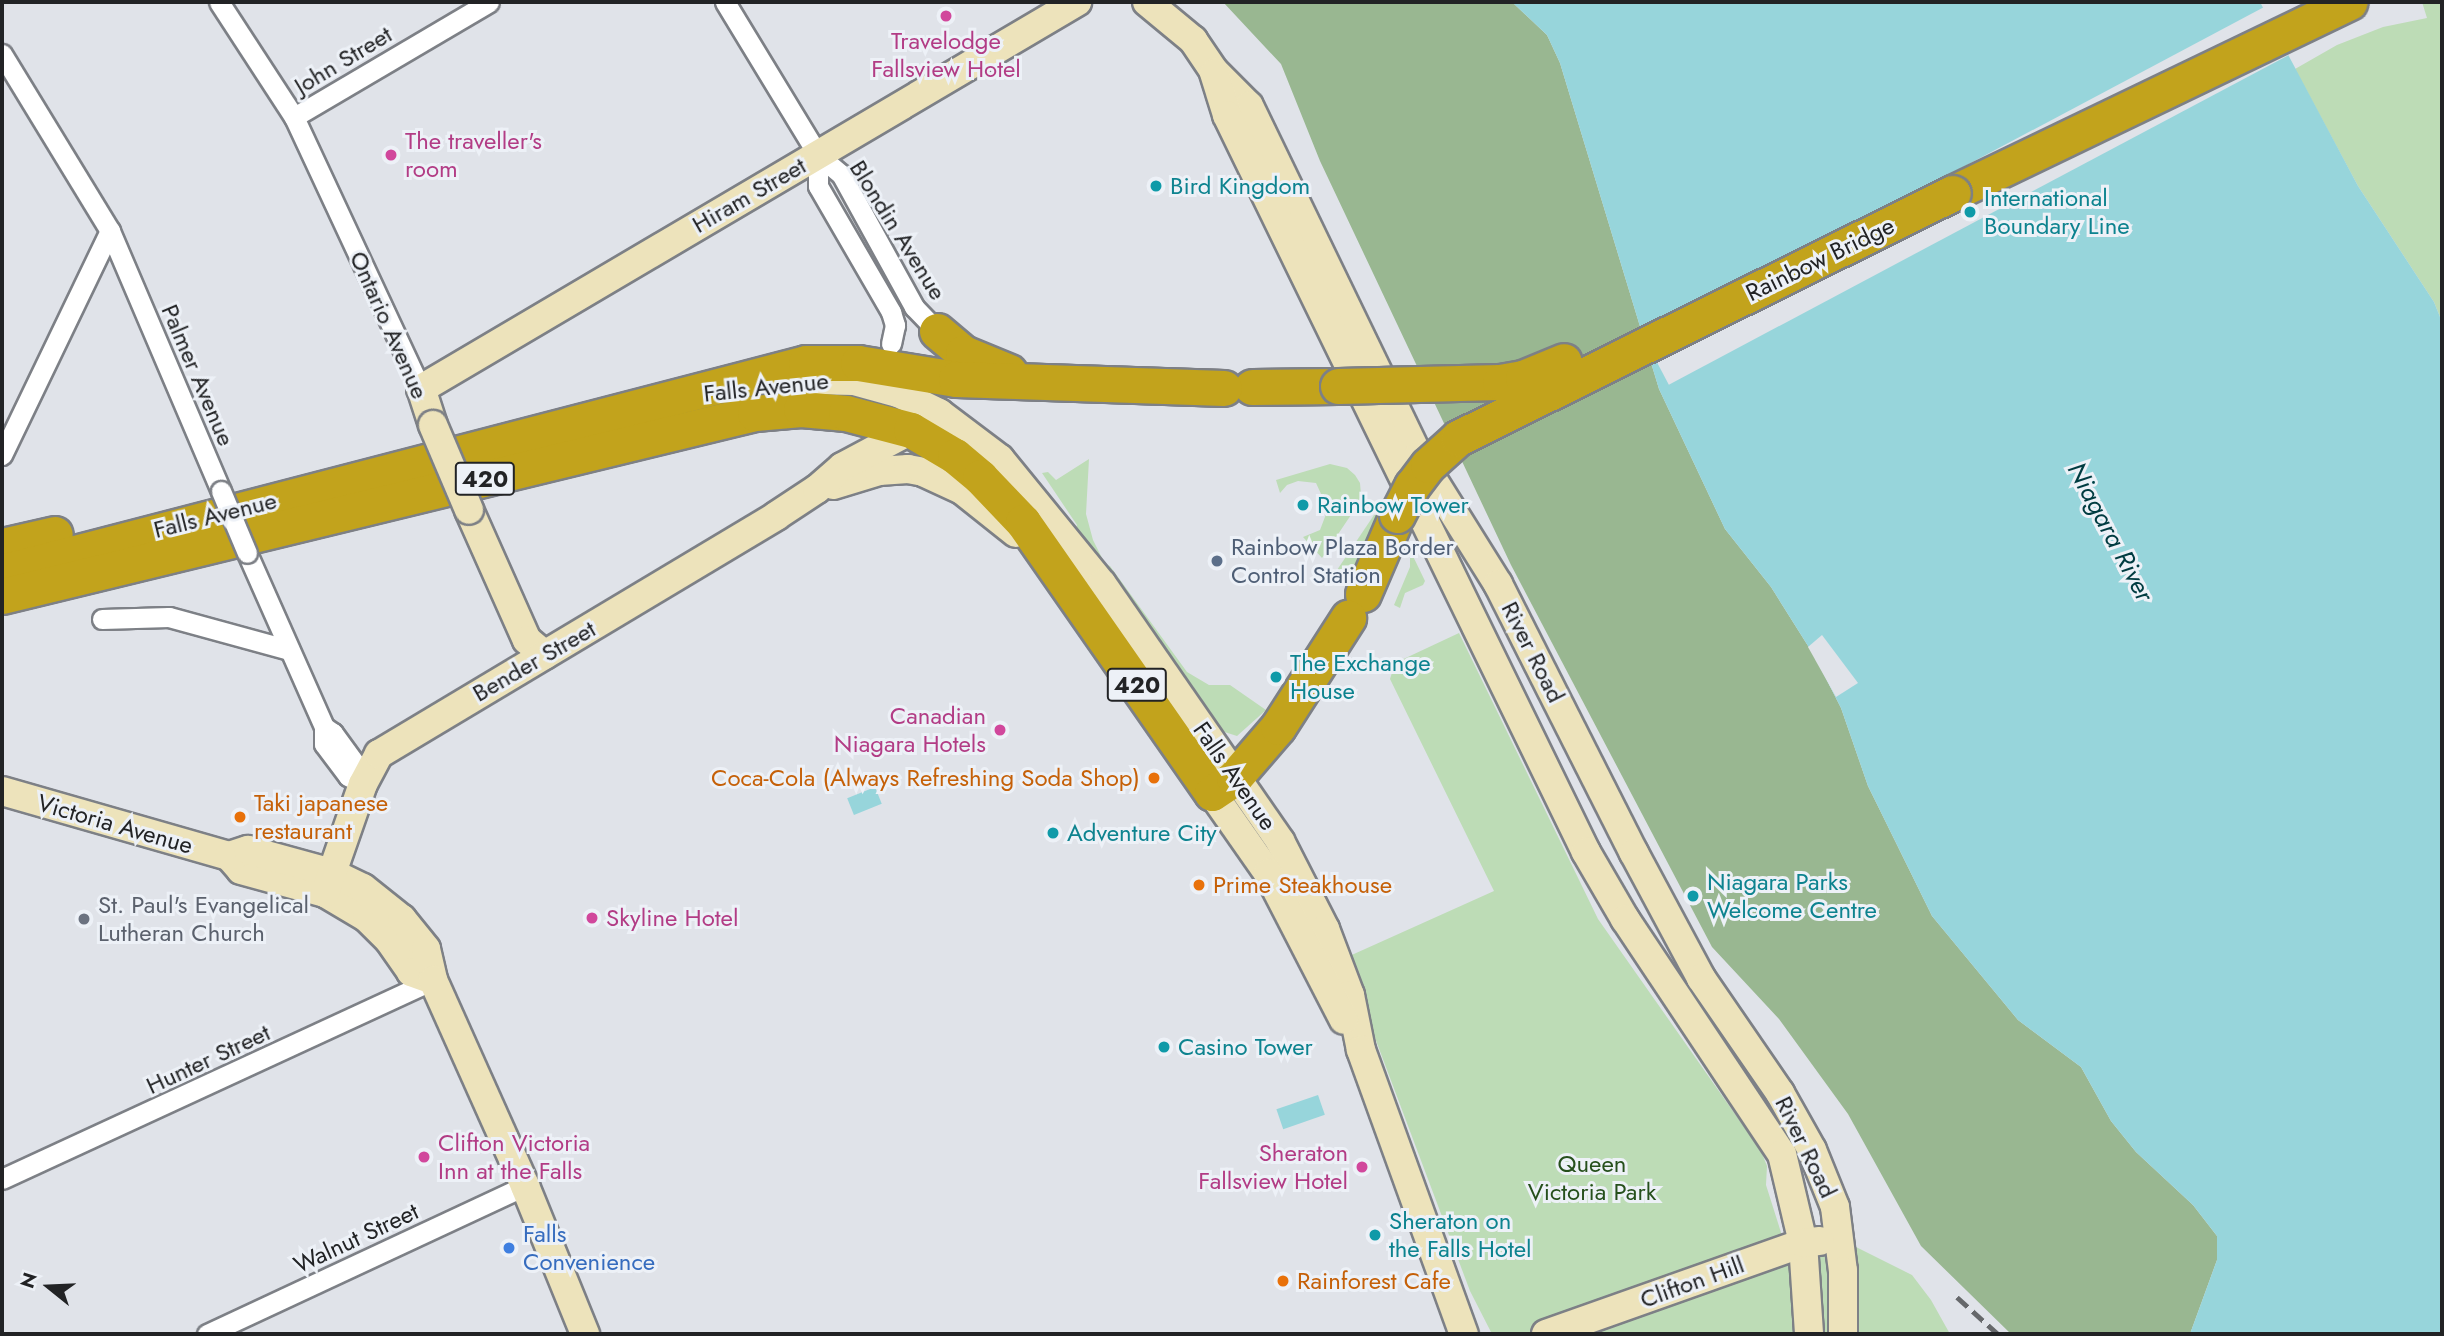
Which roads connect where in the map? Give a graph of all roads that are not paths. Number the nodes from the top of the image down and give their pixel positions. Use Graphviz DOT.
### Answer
graph roads {
  1 [pos="219,2"];
  2 [pos="489,2"];
  3 [pos="725,2"];
  4 [pos="1077,2"];
  5 [pos="1147,2"];
  6 [pos="2301,2"];
  7 [pos="2350,2"];
  8 [pos="2,54"];
  9 [pos="1214,71"];
  10 [pos="294,117"];
  11 [pos="818,155"];
  12 [pos="110,231"];
  13 [pos="937,331"];
  14 [pos="891,344"];
  15 [pos="858,363"];
  16 [pos="1050,382"];
  17 [pos="421,389"];
  18 [pos="698,394"];
  19 [pos="925,422"];
  20 [pos="2,454"];
  21 [pos="817,489"];
  22 [pos="223,526"];
  23 [pos="2,546"];
  24 [pos="1052,561"];
  25 [pos="2,572"];
  26 [pos="2,596"];
  27 [pos="2,617"];
  28 [pos="102,619"];
  29 [pos="290,650"];
  30 [pos="545,654"];
  31 [pos="363,784"];
  32 [pos="1223,785"];
  33 [pos="2,791"];
  34 [pos="328,883"];
  35 [pos="433,980"];
  36 [pos="2,1179"];
  37 [pos="525,1186"];
  38 [pos="1840,1238"];
  39 [pos="1803,1243"];
  40 [pos="250,1325"];
  41 [pos="207,1334"];
  42 [pos="585,1334"];
  43 [pos="1464,1334"];
  44 [pos="1546,1334"];
  45 [pos="1809,1334"];
  46 [pos="1843,1334"];
  1 -- 10 [label="street, Ontario Avenue"];
  2 -- 10 [label="street, John Street"];
  3 -- 11 [label="street, Blondin Avenue"];
  4 -- 11 [label="main road, Hiram Street"];
  5 -- 9 [label="main road, River Road"];
  6 -- 16 [label="highway, Rainbow Bridge, bridge"];
  7 -- 32 [label="highway, Rainbow Bridge, bridge"];
  8 -- 12 [label="street, Palmer Avenue"];
  9 -- 38 [label="main road, River Road"];
  9 -- 39 [label="main road, River Road"];
  10 -- 17 [label="street, Ontario Avenue"];
  11 -- 13 [label="street, Blondin Avenue"];
  11 -- 14 [label="street, Blondin Avenue"];
  11 -- 17 [label="main road, Hiram Street"];
  12 -- 20 [label="street"];
  12 -- 22 [label="street, Palmer Avenue"];
  13 -- 16 [label="highway"];
  14 -- 15 [label="highway"];
  15 -- 16 [label="highway"];
  15 -- 18 [label="highway"];
  17 -- 30 [label="main road, Ontario Avenue, bridge"];
  18 -- 19 [label="main road, Falls Avenue"];
  18 -- 22 [label="highway, Falls Avenue / 420"];
  19 -- 21 [label="main road, Bender Street"];
  19 -- 22 [label="highway, Falls Avenue / 420"];
  19 -- 24 [label="highway, Falls Avenue / 420"];
  19 -- 32 [label="main road, Falls Avenue / 420"];
  21 -- 24 [label="main road, Bender Street"];
  21 -- 30 [label="main road, Bender Street"];
  22 -- 23 [label="highway"];
  22 -- 25 [label="highway, Falls Avenue / 420"];
  22 -- 26 [label="highway, Falls Avenue / 420"];
  22 -- 27 [label="highway"];
  22 -- 29 [label="street, Palmer Avenue"];
  24 -- 32 [label="highway, Falls Avenue / 420"];
  28 -- 29 [label="street"];
  29 -- 31 [label="street, Palmer Avenue"];
  30 -- 31 [label="main road, Bender Street"];
  31 -- 34 [label="main road, Bender Street"];
  32 -- 43 [label="main road, Falls Avenue"];
  33 -- 34 [label="main road, Victoria Avenue"];
  34 -- 35 [label="main road, Victoria Avenue"];
  35 -- 36 [label="street, Hunter Street"];
  35 -- 37 [label="main road, Victoria Avenue"];
  37 -- 40 [label="street, Walnut Street"];
  37 -- 42 [label="main road, Victoria Avenue"];
  38 -- 39 [label="main road, Clifton Hill"];
  38 -- 46 [label="main road, River Road"];
  39 -- 44 [label="main road, Clifton Hill"];
  39 -- 45 [label="main road, River Road"];
  40 -- 41 [label="street, Walnut Street"];
}
